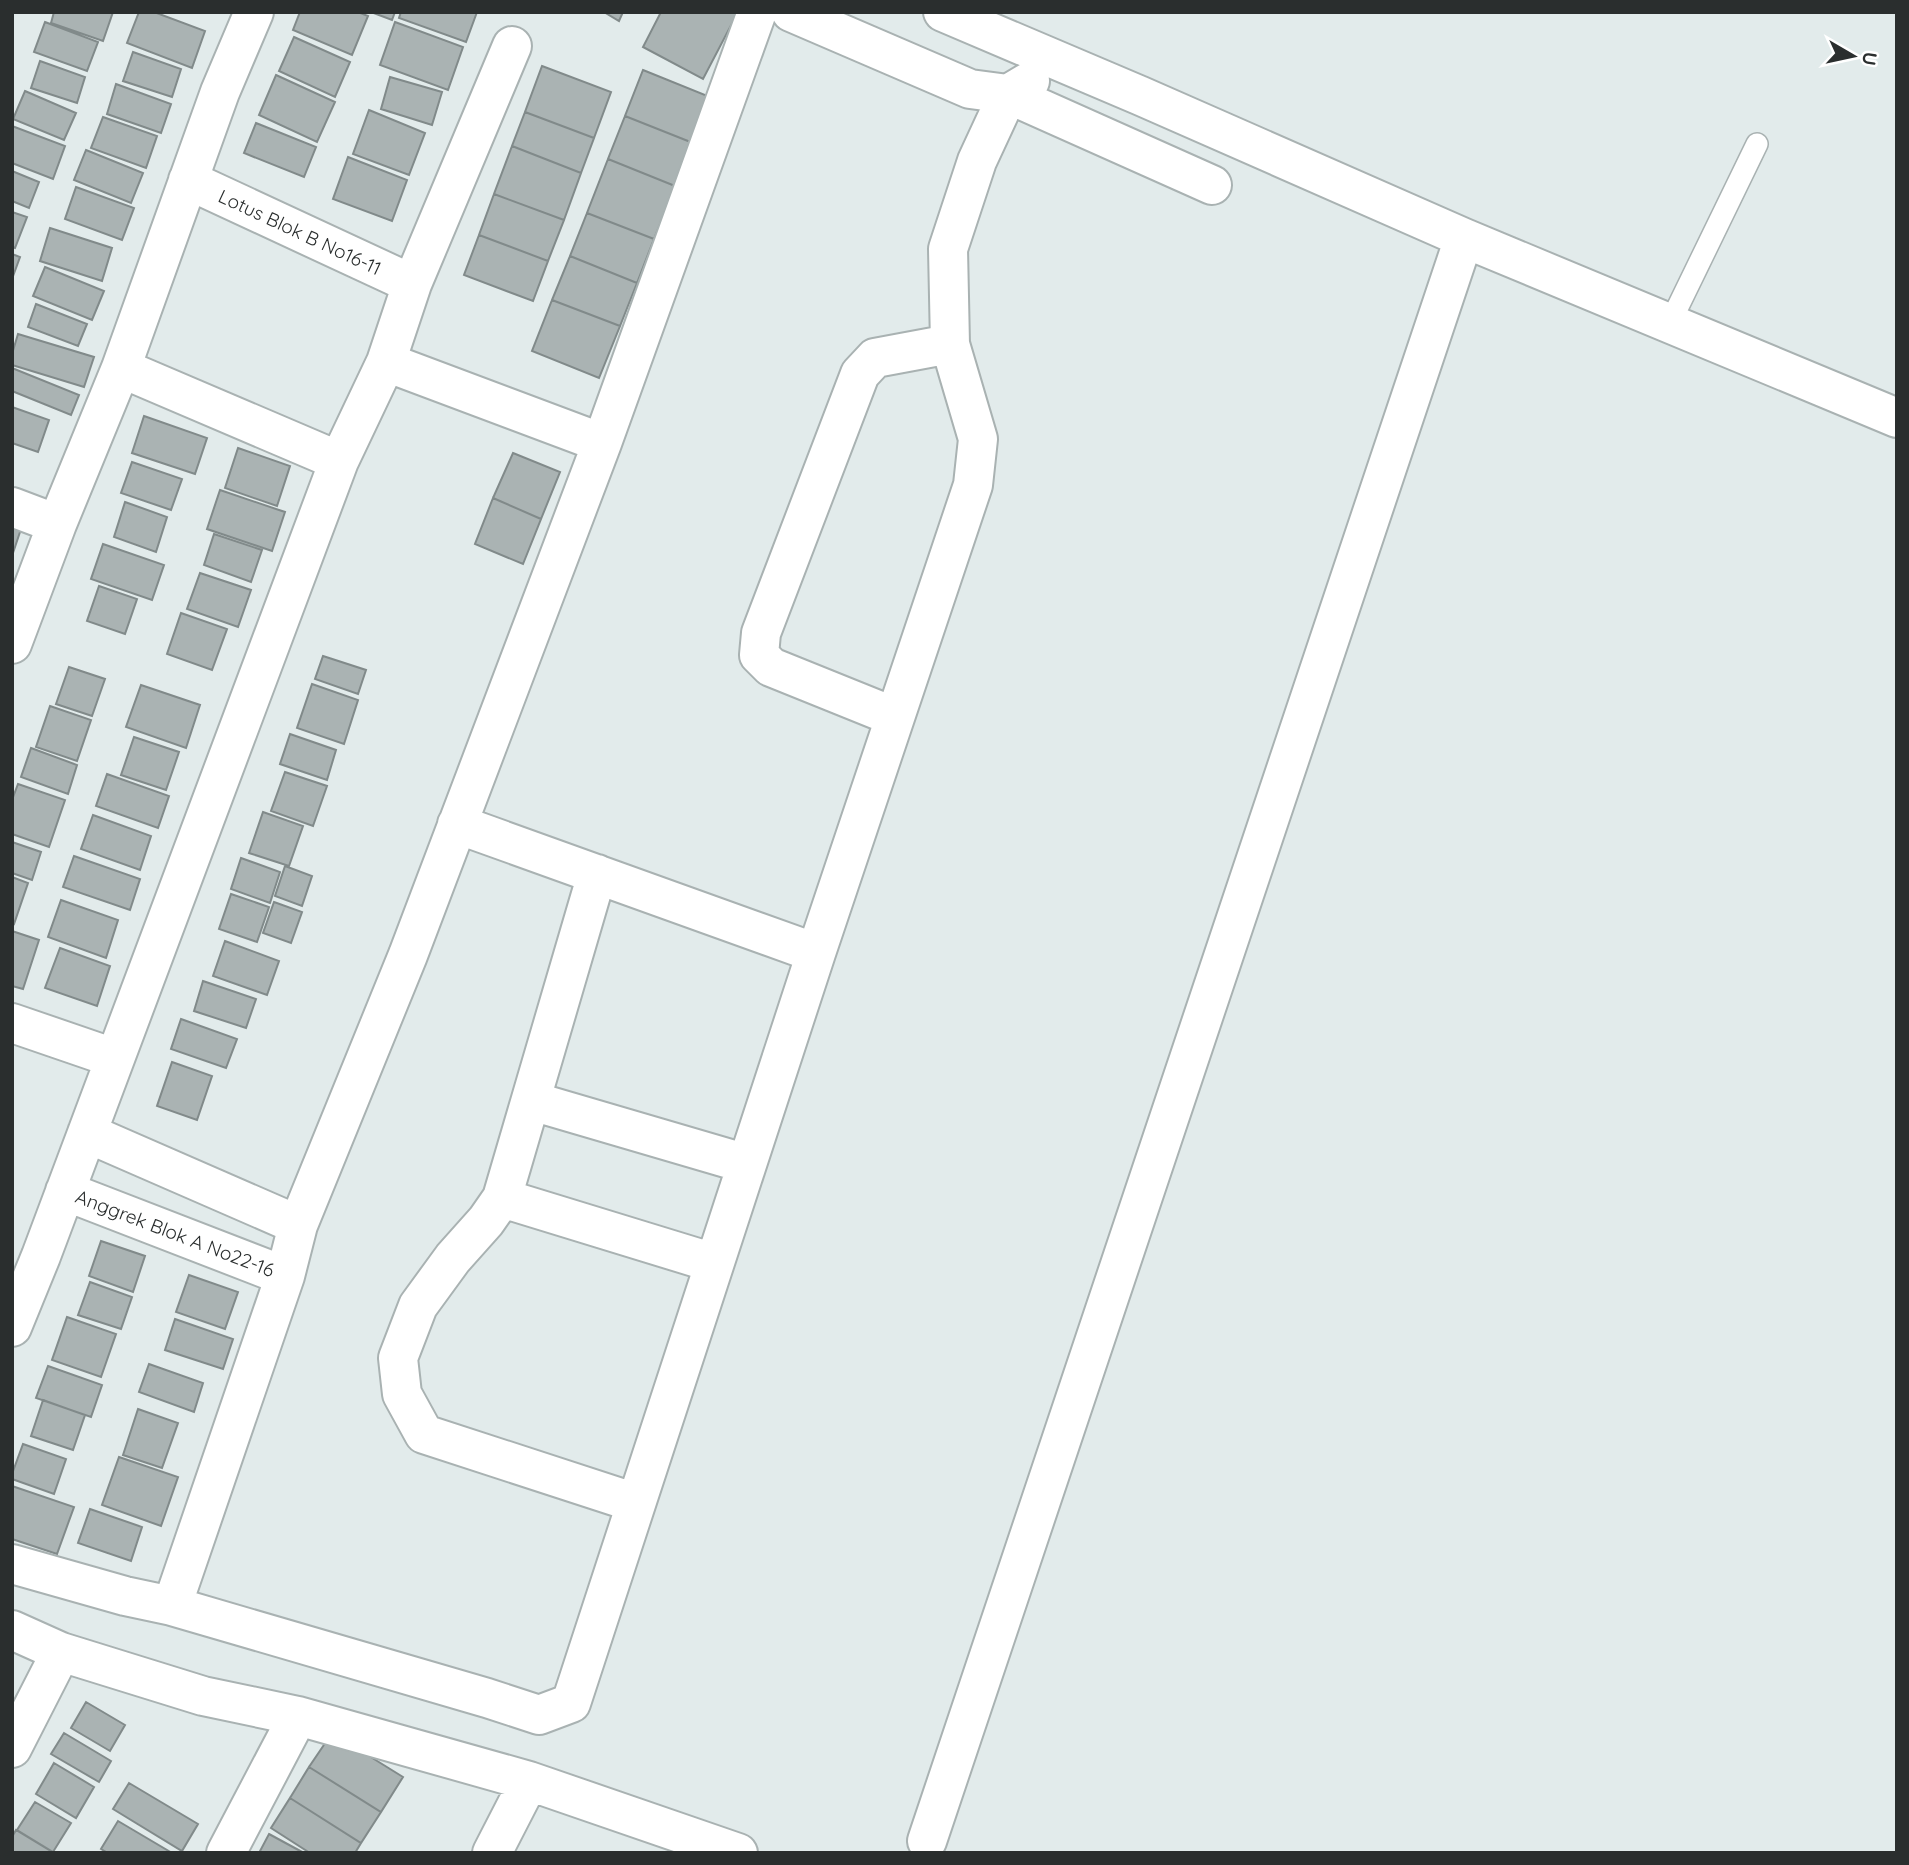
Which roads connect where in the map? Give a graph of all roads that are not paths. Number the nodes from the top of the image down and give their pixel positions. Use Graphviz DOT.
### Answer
graph roads {
  1 [pos="254,12"];
  2 [pos="757,12"];
  3 [pos="791,12"];
  4 [pos="943,12"];
  5 [pos="512,46"];
  6 [pos="1062,62"];
  7 [pos="1008,94"];
  8 [pos="1757,144"];
  9 [pos="188,180"];
  10 [pos="1212,185"];
  11 [pos="1464,238"];
  12 [pos="412,284"];
  13 [pos="1670,323"];
  14 [pos="950,344"];
  15 [pos="386,362"];
  16 [pos="121,368"];
  17 [pos="1897,418"];
  18 [pos="602,443"];
  19 [pos="339,461"];
  20 [pos="12,507"];
  21 [pos="57,524"];
  22 [pos="12,644"];
  23 [pos="895,717"];
  24 [pos="457,824"];
  25 [pos="597,874"];
  26 [pos="816,953"];
  27 [pos="12,1023"];
  28 [pos="114,1058"];
  29 [pos="532,1101"];
  30 [pos="87,1133"];
  31 [pos="747,1164"];
  32 [pos="65,1191"];
  33 [pos="502,1199"];
  34 [pos="298,1225"];
  35 [pos="27,1252"];
  36 [pos="715,1263"];
  37 [pos="285,1276"];
  38 [pos="12,1327"];
  39 [pos="636,1503"];
  40 [pos="12,1564"];
  41 [pos="172,1606"];
  42 [pos="12,1630"];
  43 [pos="61,1652"];
  44 [pos="298,1716"];
  45 [pos="12,1748"];
  46 [pos="529,1781"];
  47 [pos="927,1841"];
  48 [pos="226,1853"];
  49 [pos="492,1853"];
  50 [pos="738,1853"];
  1 -- 9 [label="street"];
  2 -- 18 [label="street"];
  3 -- 7 [label="street"];
  4 -- 6 [label="street"];
  5 -- 12 [label="street"];
  6 -- 7 [label="street"];
  6 -- 11 [label="street"];
  7 -- 10 [label="street"];
  7 -- 14 [label="street"];
  8 -- 13 [label="lane"];
  9 -- 12 [label="street, Lotus Blok B No16-11"];
  9 -- 16 [label="street"];
  11 -- 13 [label="street"];
  11 -- 47 [label="street"];
  12 -- 15 [label="street"];
  13 -- 17 [label="street"];
  14 -- 23 [label="street"];
  14 -- 23 [label="street"];
  15 -- 18 [label="street"];
  15 -- 19 [label="street"];
  16 -- 19 [label="street"];
  16 -- 21 [label="street"];
  18 -- 24 [label="street"];
  19 -- 28 [label="street"];
  20 -- 21 [label="street"];
  21 -- 22 [label="street"];
  23 -- 26 [label="street"];
  24 -- 25 [label="street"];
  24 -- 34 [label="street"];
  25 -- 26 [label="street"];
  25 -- 29 [label="street"];
  26 -- 31 [label="street"];
  27 -- 28 [label="street"];
  28 -- 30 [label="street"];
  29 -- 31 [label="street"];
  29 -- 33 [label="street"];
  30 -- 32 [label="street"];
  30 -- 34 [label="street"];
  31 -- 36 [label="street"];
  32 -- 35 [label="street"];
  32 -- 37 [label="street, Anggrek Blok A No22-16"];
  33 -- 36 [label="street"];
  33 -- 39 [label="street"];
  34 -- 37 [label="street"];
  35 -- 38 [label="street"];
  36 -- 39 [label="street"];
  37 -- 41 [label="street"];
  39 -- 41 [label="street"];
  40 -- 41 [label="street"];
  42 -- 43 [label="street"];
  43 -- 44 [label="street"];
  43 -- 45 [label="street"];
  44 -- 46 [label="street"];
  44 -- 48 [label="street"];
  46 -- 49 [label="street"];
  46 -- 50 [label="street"];
}
